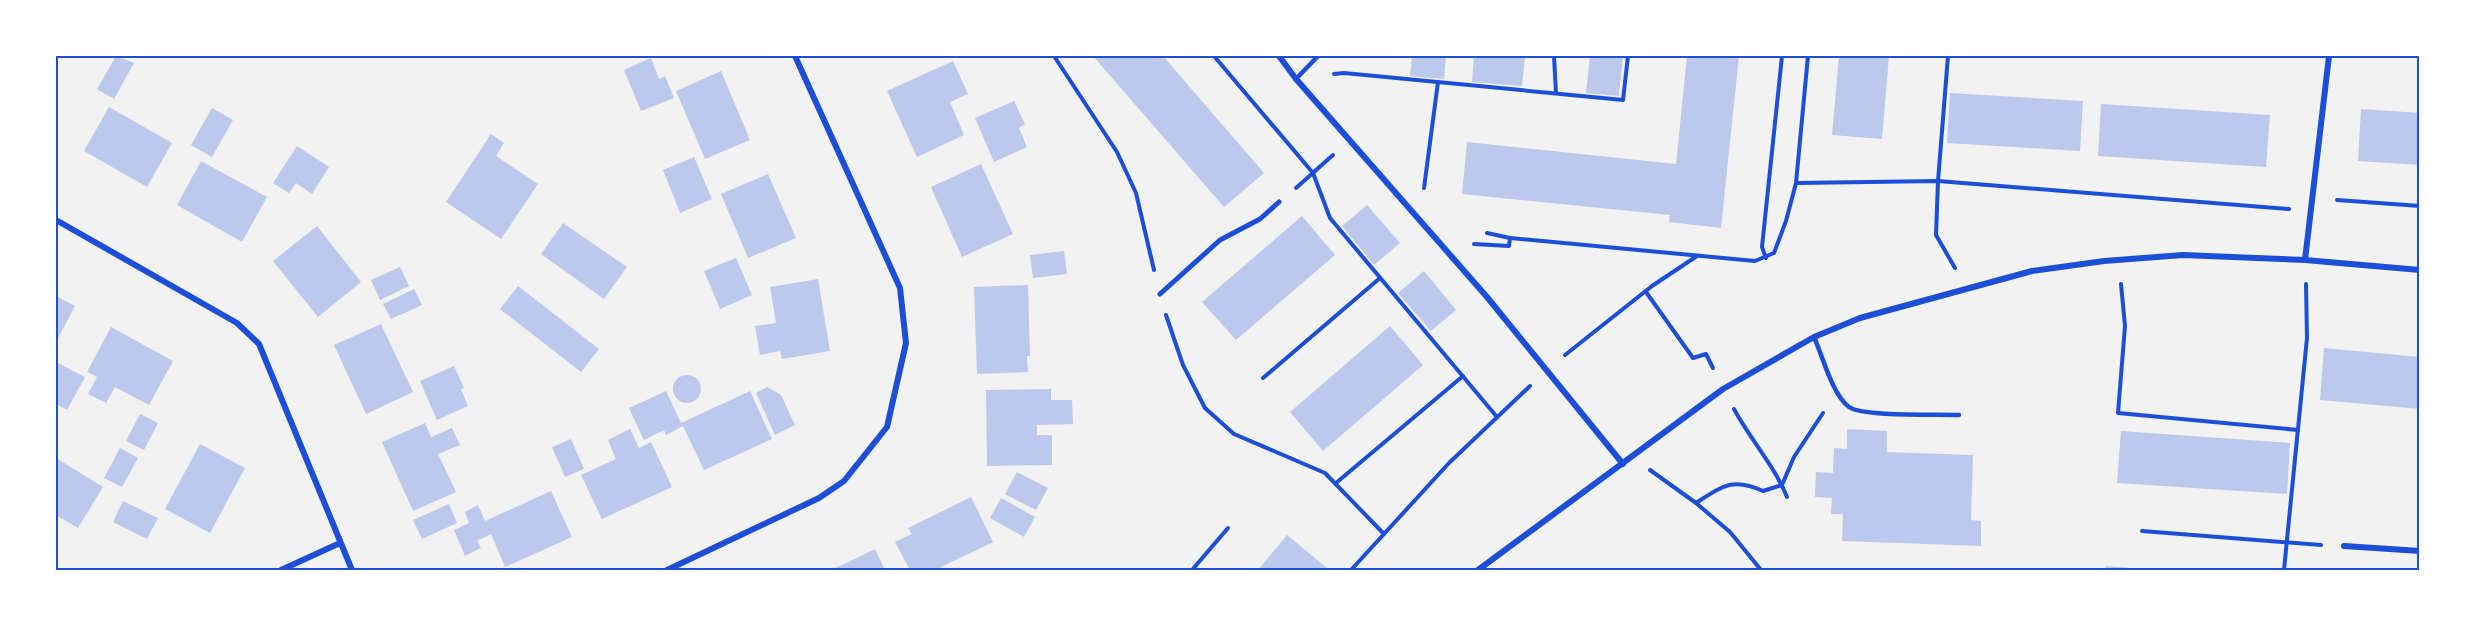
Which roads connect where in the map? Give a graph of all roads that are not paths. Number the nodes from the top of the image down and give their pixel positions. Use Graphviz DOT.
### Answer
graph roads {
  1 [pos="795,56"];
  2 [pos="1279,56"];
  3 [pos="1318,56"];
  4 [pos="2329,56"];
  5 [pos="1296,79"];
  6 [pos="1279,202"];
  7 [pos="56,220"];
  8 [pos="2305,260"];
  9 [pos="2420,270"];
  10 [pos="1160,294"];
  11 [pos="1814,337"];
  12 [pos="1959,415"];
  13 [pos="1623,464"];
  14 [pos="340,543"];
  15 [pos="2344,546"];
  16 [pos="2420,551"];
  17 [pos="281,570"];
  18 [pos="352,570"];
  19 [pos="668,570"];
  20 [pos="1478,570"];
  1 -- 19 [label="street"];
  2 -- 5 [label="street"];
  3 -- 5 [label="lane"];
  4 -- 8 [label="street"];
  5 -- 13 [label="street"];
  6 -- 10 [label="street"];
  7 -- 14 [label="street"];
  8 -- 9 [label="street"];
  8 -- 11 [label="street"];
  11 -- 12 [label="lane"];
  11 -- 13 [label="street"];
  13 -- 20 [label="street"];
  14 -- 17 [label="street"];
  14 -- 18 [label="street"];
  15 -- 16 [label="street"];
}
